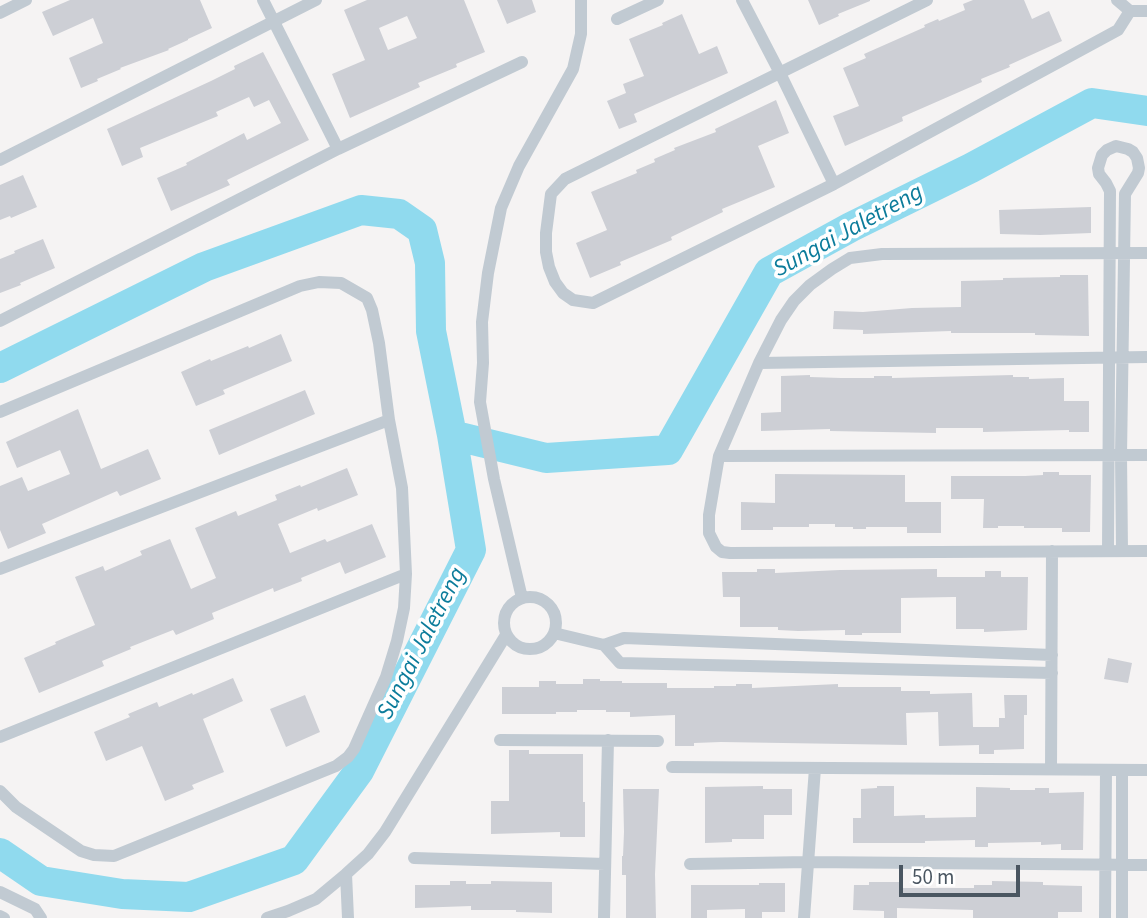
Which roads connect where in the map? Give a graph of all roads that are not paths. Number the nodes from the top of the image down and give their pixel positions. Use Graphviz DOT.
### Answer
graph roads {
  1 [pos="26,0"];
  2 [pos="263,0"];
  3 [pos="316,0"];
  4 [pos="581,0"];
  5 [pos="658,0"];
  6 [pos="742,0"];
  7 [pos="927,0"];
  8 [pos="1117,0"];
  9 [pos="1130,11"];
  10 [pos="1147,11"];
  11 [pos="0,13"];
  12 [pos="617,19"];
  13 [pos="274,21"];
  14 [pos="522,62"];
  15 [pos="780,73"];
  16 [pos="338,149"];
  17 [pos="0,160"];
  18 [pos="834,184"];
  19 [pos="1108,252"];
  20 [pos="1124,252"];
  21 [pos="1147,253"];
  22 [pos="0,321"];
  23 [pos="1109,357"];
  24 [pos="1123,357"];
  25 [pos="1147,358"];
  26 [pos="759,363"];
  27 [pos="0,412"];
  28 [pos="389,420"];
  29 [pos="1115,455"];
  30 [pos="719,456"];
  31 [pos="1147,456"];
  32 [pos="1052,551"];
  33 [pos="1108,551"];
  34 [pos="1122,551"];
  35 [pos="1147,551"];
  36 [pos="0,569"];
  37 [pos="406,574"];
  38 [pos="522,598"];
  39 [pos="554,633"];
  40 [pos="506,635"];
  41 [pos="604,645"];
  42 [pos="1052,655"];
  43 [pos="1052,673"];
  44 [pos="0,737"];
  45 [pos="500,740"];
  46 [pos="608,740"];
  47 [pos="658,741"];
  48 [pos="672,767"];
  49 [pos="815,768"];
  50 [pos="1051,769"];
  51 [pos="1106,770"];
  52 [pos="1122,770"];
  53 [pos="1147,770"];
  54 [pos="0,791"];
  55 [pos="414,858"];
  56 [pos="808,862"];
  57 [pos="606,864"];
  58 [pos="690,864"];
  59 [pos="1106,865"];
  60 [pos="1122,865"];
  61 [pos="1147,865"];
  62 [pos="346,874"];
  63 [pos="0,892"];
  64 [pos="41,918"];
  65 [pos="267,918"];
  66 [pos="348,918"];
  67 [pos="604,918"];
  68 [pos="804,918"];
  69 [pos="1105,918"];
  70 [pos="1122,918"];
  1 -- 11 [label="street"];
  2 -- 13 [label="street"];
  3 -- 13 [label="street"];
  4 -- 38 [label="street"];
  5 -- 12 [label="street"];
  6 -- 15 [label="street"];
  7 -- 15 [label="street"];
  8 -- 9 [label="street"];
  9 -- 10 [label="street"];
  9 -- 18 [label="street"];
  13 -- 16 [label="street"];
  13 -- 17 [label="street"];
  14 -- 16 [label="street"];
  15 -- 18 [label="street"];
  15 -- 18 [label="street"];
  16 -- 22 [label="street"];
  19 -- 20 [label="street"];
  19 -- 20 [label="street"];
  19 -- 23 [label="street"];
  19 -- 26 [label="street"];
  20 -- 21 [label="street"];
  20 -- 24 [label="street"];
  23 -- 24 [label="street"];
  23 -- 26 [label="street"];
  23 -- 29 [label="street"];
  24 -- 25 [label="street"];
  24 -- 29 [label="street"];
  26 -- 30 [label="street"];
  27 -- 28 [label="street"];
  28 -- 36 [label="street"];
  28 -- 37 [label="street"];
  29 -- 30 [label="street"];
  29 -- 31 [label="street"];
  29 -- 33 [label="street"];
  29 -- 34 [label="street"];
  30 -- 32 [label="street"];
  32 -- 33 [label="street"];
  32 -- 42 [label="street"];
  33 -- 34 [label="street"];
  34 -- 35 [label="street"];
  37 -- 44 [label="street"];
  37 -- 54 [label="street"];
  38 -- 39 [label="street"];
  38 -- 40 [label="street"];
  39 -- 40 [label="street"];
  39 -- 41 [label="street"];
  40 -- 62 [label="street"];
  41 -- 42 [label="street"];
  41 -- 43 [label="street"];
  42 -- 43 [label="street"];
  43 -- 50 [label="street"];
  45 -- 46 [label="street"];
  46 -- 47 [label="street"];
  46 -- 57 [label="street"];
  48 -- 49 [label="street"];
  49 -- 50 [label="street"];
  49 -- 56 [label="street"];
  50 -- 51 [label="street"];
  51 -- 52 [label="street"];
  51 -- 59 [label="street"];
  52 -- 53 [label="street"];
  52 -- 60 [label="street"];
  55 -- 57 [label="street"];
  56 -- 58 [label="street"];
  56 -- 59 [label="street"];
  56 -- 68 [label="street"];
  57 -- 67 [label="street"];
  59 -- 60 [label="street"];
  59 -- 69 [label="street"];
  60 -- 61 [label="street"];
  60 -- 70 [label="street"];
  62 -- 65 [label="street"];
  62 -- 66 [label="street"];
  63 -- 64 [label="street"];
}
